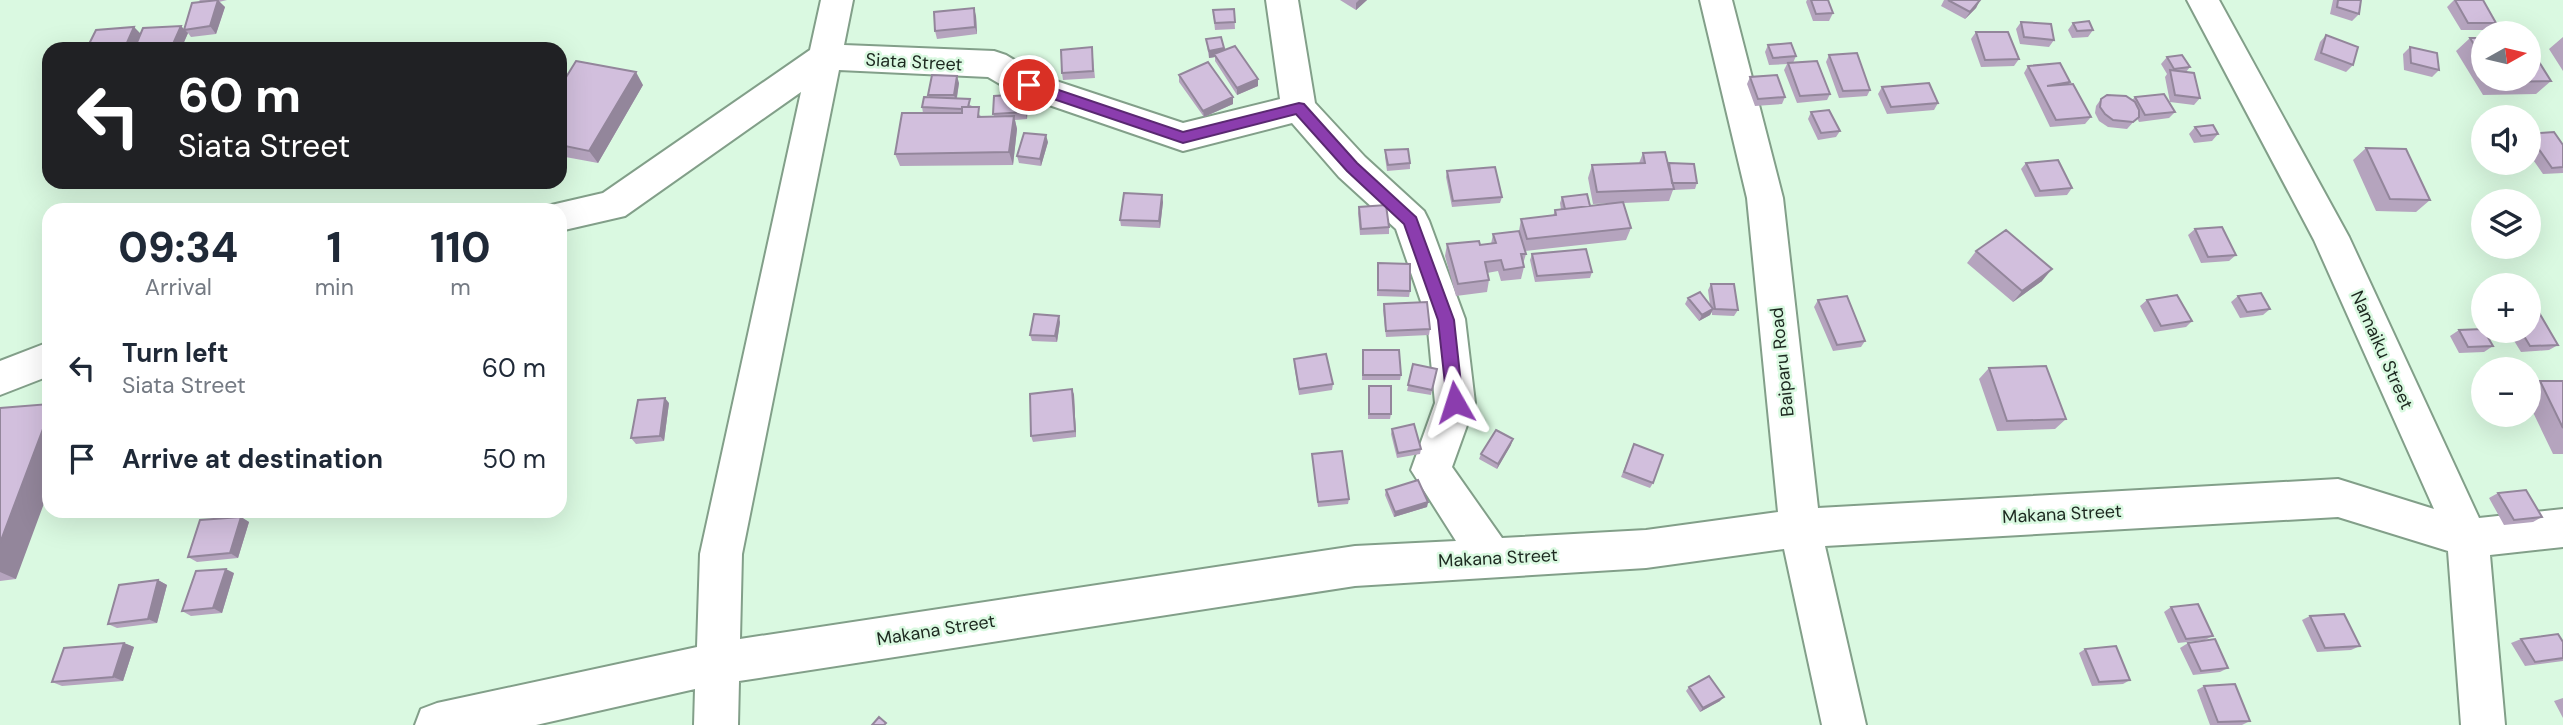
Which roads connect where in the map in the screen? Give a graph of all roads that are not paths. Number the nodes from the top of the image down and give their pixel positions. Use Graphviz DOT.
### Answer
graph roads {
  1 [pos="837,0"];
  2 [pos="1282,0"];
  3 [pos="1716,0"];
  4 [pos="2203,0"];
  5 [pos="824,57"];
  6 [pos="1299,108"];
  7 [pos="567,215"];
  8 [pos="42,362"];
  9 [pos="0,378"];
  10 [pos="2563,527"];
  11 [pos="1800,528"];
  12 [pos="2468,538"];
  13 [pos="1492,558"];
  14 [pos="718,663"];
  15 [pos="438,725"];
  16 [pos="716,725"];
  17 [pos="1844,725"];
  18 [pos="2483,725"];
  1 -- 5 [label="street"];
  2 -- 6 [label="street"];
  3 -- 11 [label="street, Baiparu Road"];
  4 -- 12 [label="street, Namaiku Street"];
  5 -- 6 [label="street, Siata Street"];
  5 -- 7 [label="street"];
  5 -- 14 [label="street"];
  6 -- 13 [label="street"];
  8 -- 9 [label="street"];
  10 -- 12 [label="street, Makana Street"];
  11 -- 12 [label="street, Makana Street"];
  11 -- 13 [label="street, Makana Street"];
  11 -- 17 [label="street, Baiparu Road"];
  12 -- 18 [label="street, Namaiku Street"];
  13 -- 14 [label="street, Makana Street"];
  14 -- 15 [label="street, Makana Street"];
  14 -- 16 [label="street"];
}
